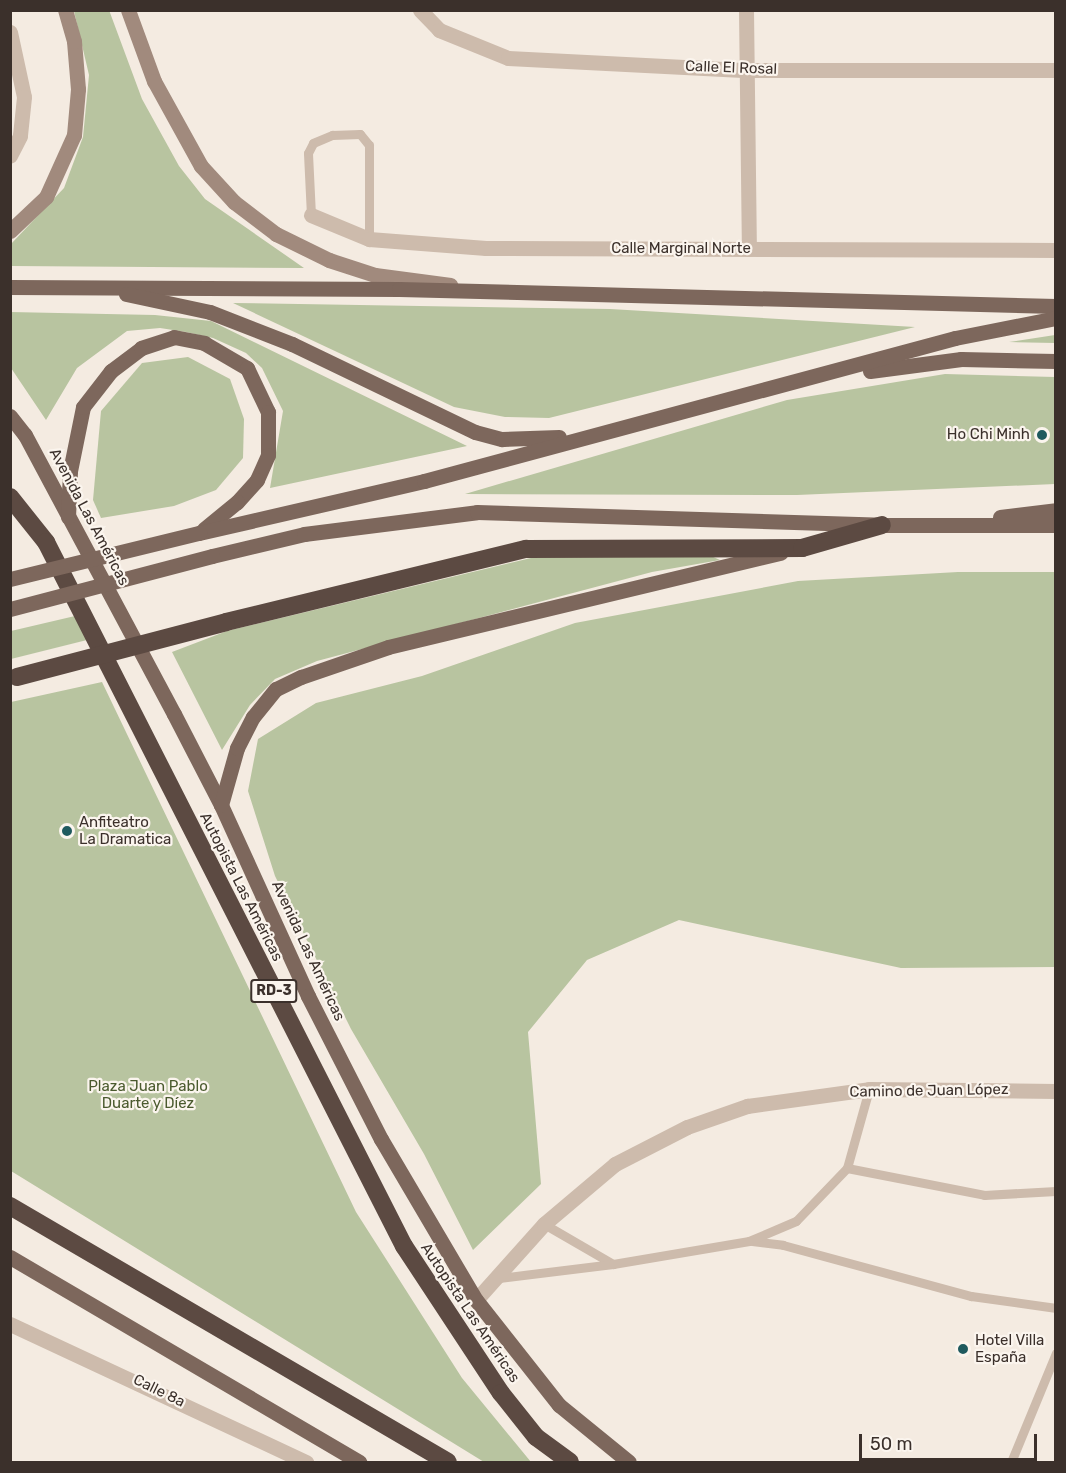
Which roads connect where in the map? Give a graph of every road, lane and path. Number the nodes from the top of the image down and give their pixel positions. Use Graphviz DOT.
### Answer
graph roads {
  1 [pos="65,10"];
  2 [pos="128,10"];
  3 [pos="420,10"];
  4 [pos="746,10"];
  5 [pos="10,32"];
  6 [pos="748,70"];
  7 [pos="1056,70"];
  8 [pos="10,156"];
  9 [pos="311,215"];
  10 [pos="10,231"];
  11 [pos="369,239"];
  12 [pos="749,249"];
  13 [pos="1056,250"];
  14 [pos="10,287"];
  15 [pos="96,287"];
  16 [pos="512,294"];
  17 [pos="1056,306"];
  18 [pos="1056,318"];
  19 [pos="1056,361"];
  20 [pos="812,378"];
  21 [pos="10,416"];
  22 [pos="639,424"];
  23 [pos="10,497"];
  24 [pos="68,517"];
  25 [pos="1055,521"];
  26 [pos="882,525"];
  27 [pos="199,533"];
  28 [pos="802,548"];
  29 [pos="10,579"];
  30 [pos="10,609"];
  31 [pos="14,678"];
  32 [pos="221,805"];
  33 [pos="869,1089"];
  34 [pos="1056,1091"];
  35 [pos="847,1167"];
  36 [pos="1056,1191"];
  37 [pos="10,1206"];
  38 [pos="544,1224"];
  39 [pos="749,1241"];
  40 [pos="10,1257"];
  41 [pos="613,1264"];
  42 [pos="499,1278"];
  43 [pos="476,1300"];
  44 [pos="1056,1308"];
  45 [pos="10,1324"];
  46 [pos="1056,1353"];
  47 [pos="306,1462"];
  48 [pos="359,1462"];
  49 [pos="448,1462"];
  50 [pos="570,1462"];
  51 [pos="629,1462"];
  52 [pos="1011,1462"];
  1 -- 10 [label="street"];
  2 -- 16 [label="street"];
  3 -- 6 [label="street, Calle El Rosal"];
  4 -- 6 [label="street"];
  5 -- 8 [label="street"];
  6 -- 7 [label="street, Calle El Rosal"];
  6 -- 12 [label="street"];
  9 -- 11 [label="street, Calle Marginal Norte"];
  9 -- 11 [label="lane"];
  11 -- 12 [label="street, Calle Marginal Norte"];
  12 -- 13 [label="street, Calle Marginal Norte"];
  14 -- 15 [label="main road"];
  15 -- 16 [label="main road"];
  15 -- 22 [label="main road"];
  16 -- 17 [label="main road"];
  18 -- 20 [label="main road"];
  19 -- 20 [label="main road"];
  20 -- 22 [label="main road"];
  21 -- 24 [label="main road, Avenida Las Américas"];
  22 -- 27 [label="main road"];
  23 -- 50 [label="highway, Autopista Las Américas / RD-3"];
  24 -- 27 [label="main road"];
  24 -- 32 [label="main road, Avenida Las Américas"];
  25 -- 26 [label="main road"];
  26 -- 28 [label="highway"];
  26 -- 30 [label="main road, bridge"];
  27 -- 29 [label="main road, bridge"];
  28 -- 31 [label="highway, bridge"];
  28 -- 32 [label="main road"];
  32 -- 43 [label="main road, Avenida Las Américas"];
  33 -- 34 [label="street, Camino de Juan López"];
  33 -- 35 [label="lane"];
  33 -- 38 [label="street, Camino de Juan López"];
  35 -- 36 [label="lane"];
  35 -- 39 [label="lane"];
  37 -- 49 [label="highway"];
  38 -- 41 [label="lane"];
  38 -- 42 [label="street, Camino de Juan López"];
  39 -- 41 [label="lane"];
  39 -- 44 [label="lane"];
  40 -- 48 [label="main road"];
  41 -- 42 [label="lane"];
  42 -- 43 [label="street, Camino de Juan López"];
  43 -- 51 [label="main road, Avenida Las Américas"];
  45 -- 47 [label="street, Calle 8a"];
  46 -- 52 [label="lane"];
}
